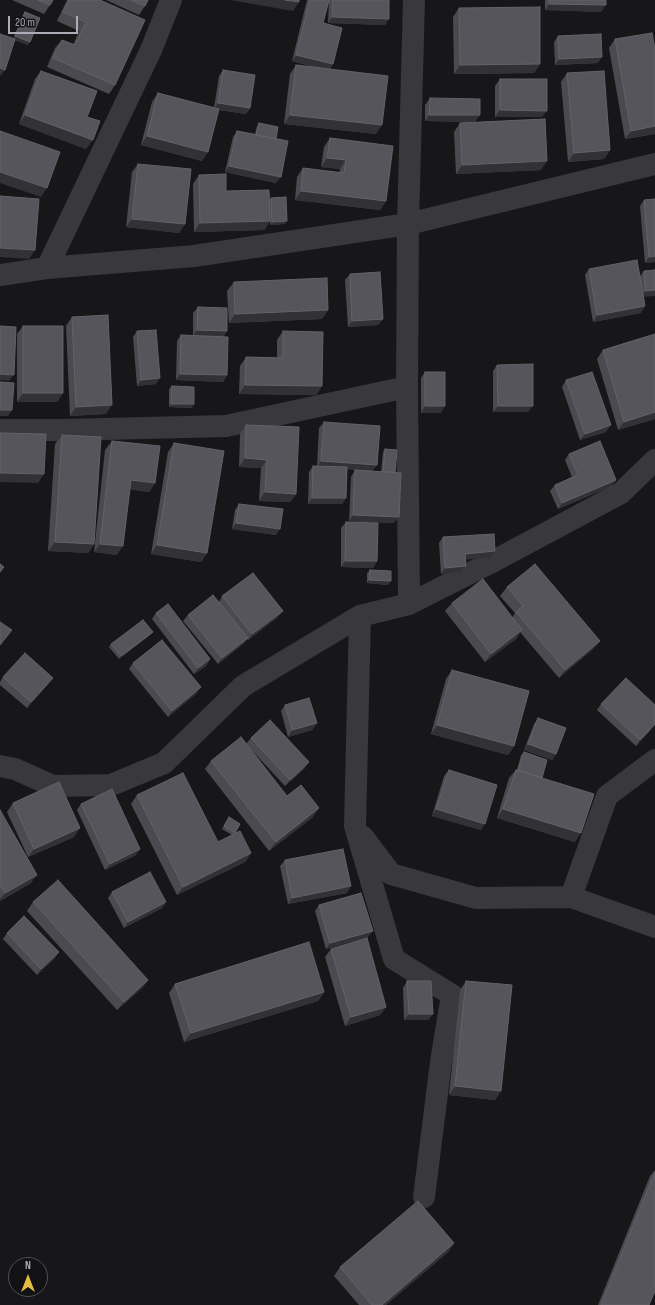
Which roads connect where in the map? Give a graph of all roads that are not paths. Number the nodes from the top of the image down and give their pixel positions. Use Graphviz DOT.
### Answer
graph roads {
  1 [pos="171,0"];
  2 [pos="414,0"];
  3 [pos="655,164"];
  4 [pos="408,224"];
  5 [pos="47,268"];
  6 [pos="0,275"];
  7 [pos="407,387"];
  8 [pos="0,430"];
  9 [pos="655,460"];
  10 [pos="409,604"];
  11 [pos="360,616"];
  12 [pos="655,760"];
  13 [pos="0,766"];
  14 [pos="355,826"];
  15 [pos="571,897"];
  16 [pos="655,927"];
  17 [pos="424,1197"];
  1 -- 5 [label="street"];
  2 -- 4 [label="street"];
  3 -- 4 [label="street"];
  4 -- 5 [label="street"];
  4 -- 7 [label="street"];
  5 -- 6 [label="street"];
  7 -- 8 [label="street"];
  7 -- 10 [label="street"];
  9 -- 10 [label="street"];
  10 -- 11 [label="street"];
  11 -- 13 [label="street"];
  11 -- 14 [label="street"];
  12 -- 15 [label="street"];
  14 -- 15 [label="street"];
  14 -- 17 [label="street"];
  15 -- 16 [label="street"];
}
